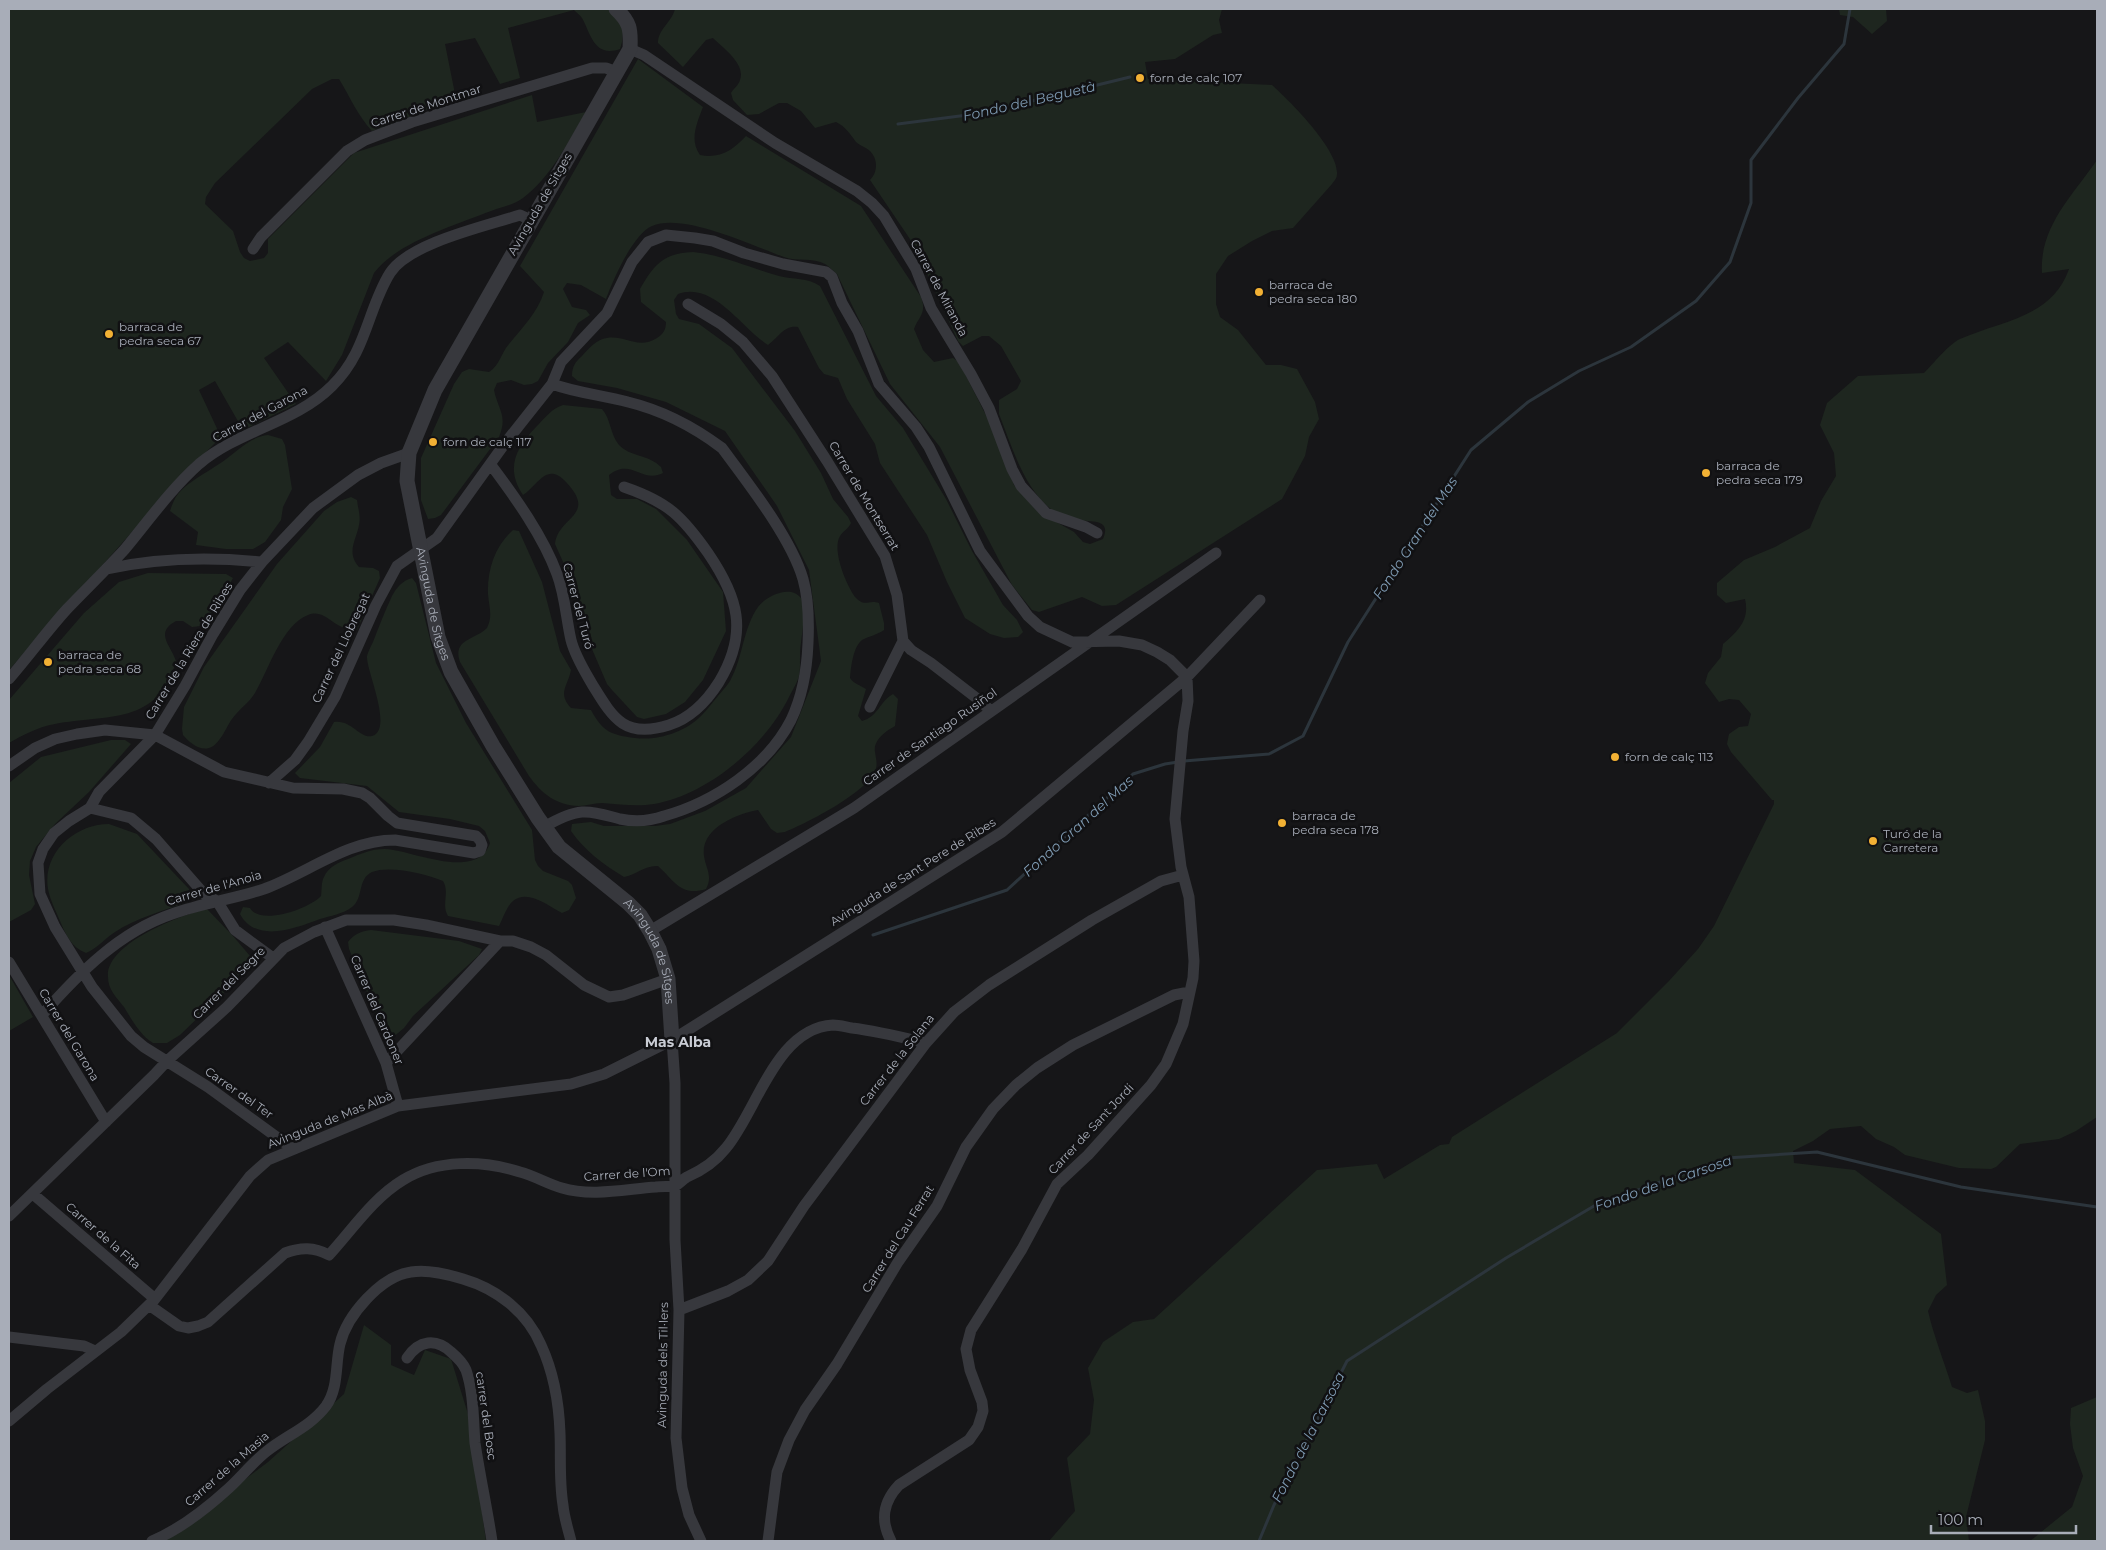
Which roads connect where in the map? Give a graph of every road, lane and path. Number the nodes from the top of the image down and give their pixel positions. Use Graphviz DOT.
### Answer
graph roads {
  1 [pos="616,9"];
  2 [pos="630,48"];
  3 [pos="617,72"];
  4 [pos="533,221"];
  5 [pos="253,249"];
  6 [pos="688,304"];
  7 [pos="552,384"];
  8 [pos="409,453"];
  9 [pos="491,464"];
  10 [pos="624,487"];
  11 [pos="1097,533"];
  12 [pos="420,551"];
  13 [pos="1216,553"];
  14 [pos="262,562"];
  15 [pos="107,569"];
  16 [pos="1260,600"];
  17 [pos="903,641"];
  18 [pos="1088,642"];
  19 [pos="1187,676"];
  20 [pos="9,678"];
  21 [pos="870,707"];
  22 [pos="991,711"];
  23 [pos="155,734"];
  24 [pos="9,766"];
  25 [pos="269,783"];
  26 [pos="90,808"];
  27 [pos="398,823"];
  28 [pos="544,827"];
  29 [pos="395,840"];
  30 [pos="1183,875"];
  31 [pos="217,901"];
  32 [pos="325,927"];
  33 [pos="650,931"];
  34 [pos="500,941"];
  35 [pos="273,958"];
  36 [pos="9,962"];
  37 [pos="83,971"];
  38 [pos="668,979"];
  39 [pos="1189,992"];
  40 [pos="42,1015"];
  41 [pos="672,1040"];
  42 [pos="926,1043"];
  43 [pos="167,1061"];
  44 [pos="386,1063"];
  45 [pos="398,1106"];
  46 [pos="106,1122"];
  47 [pos="293,1149"];
  48 [pos="676,1186"];
  49 [pos="33,1194"];
  50 [pos="9,1216"];
  51 [pos="152,1302"];
  52 [pos="679,1310"];
  53 [pos="9,1336"];
  54 [pos="95,1351"];
  55 [pos="407,1358"];
  56 [pos="9,1421"];
  57 [pos="152,1541"];
  58 [pos="492,1541"];
  59 [pos="571,1541"];
  60 [pos="700,1541"];
  61 [pos="768,1541"];
  62 [pos="891,1541"];
  1 -- 2 [label="street"];
  2 -- 3 [label="street, Avinguda de Sitges"];
  2 -- 11 [label="street, Carrer de Miranda"];
  3 -- 4 [label="street, Avinguda de Sitges"];
  3 -- 5 [label="street, Carrer de Montmar"];
  4 -- 8 [label="street, Avinguda de Sitges"];
  4 -- 15 [label="street, Carrer del Garona"];
  6 -- 17 [label="street, Carrer de Montserrat"];
  7 -- 9 [label="street, Carrer del Llobregat"];
  7 -- 18 [label="street, Carrer del Llobregat"];
  7 -- 28 [label="street"];
  8 -- 12 [label="street, Avinguda de Sitges"];
  8 -- 14 [label="street, Carrer de la Riera de Ribes"];
  9 -- 10 [label="street, Carrer del Turó"];
  9 -- 12 [label="street, Carrer del Llobregat"];
  12 -- 25 [label="street, Carrer del Llobregat"];
  12 -- 28 [label="street, Avinguda de Sitges"];
  13 -- 18 [label="street, Carrer de Santiago Rusiñol"];
  14 -- 15 [label="street"];
  14 -- 23 [label="street, Carrer de la Riera de Ribes"];
  15 -- 20 [label="street, Carrer del Garona"];
  16 -- 19 [label="street, Avinguda de Sant Pere de Ribes"];
  17 -- 21 [label="street"];
  17 -- 22 [label="street"];
  18 -- 19 [label="street"];
  18 -- 22 [label="street, Carrer de Santiago Rusiñol"];
  19 -- 30 [label="street, Carrer de Sant Jordi"];
  19 -- 41 [label="street, Avinguda de Sant Pere de Ribes"];
  22 -- 33 [label="street, Carrer de Santiago Rusiñol"];
  23 -- 24 [label="street"];
  23 -- 25 [label="street"];
  23 -- 26 [label="street, Carrer de la Riera de Ribes"];
  25 -- 27 [label="street"];
  26 -- 31 [label="street"];
  26 -- 37 [label="street, Carrer del Ter"];
  27 -- 29 [label="street"];
  27 -- 29 [label="street, Carrer de l'Anoia"];
  28 -- 33 [label="street, Avinguda de Sitges"];
  29 -- 31 [label="street, Carrer de l'Anoia"];
  30 -- 39 [label="street, Carrer de Sant Jordi"];
  30 -- 42 [label="street, Carrer de la Solana"];
  31 -- 35 [label="street"];
  31 -- 37 [label="street, Carrer de l'Anoia"];
  32 -- 34 [label="street, Carrer del Segre"];
  32 -- 35 [label="street, Carrer del Segre"];
  32 -- 44 [label="street, Carrer del Cardoner"];
  33 -- 38 [label="street, Avinguda de Sitges"];
  34 -- 38 [label="street, Carrer del Segre"];
  34 -- 44 [label="street"];
  35 -- 43 [label="street, Carrer del Segre"];
  36 -- 40 [label="street, Carrer del Garona"];
  37 -- 40 [label="street, Carrer de l'Anoia"];
  37 -- 43 [label="street, Carrer del Ter"];
  38 -- 41 [label="street, Avinguda de Sitges"];
  39 -- 61 [label="street, Carrer del Cau Ferrat"];
  39 -- 62 [label="street, Carrer de Sant Jordi"];
  40 -- 46 [label="street, Carrer del Garona"];
  41 -- 45 [label="street, Avinguda de Mas Albà"];
  41 -- 48 [label="street, Avinguda de Sitges"];
  42 -- 48 [label="street, Carrer de l'Om"];
  42 -- 52 [label="street, Carrer de la Solana"];
  43 -- 46 [label="street, Carrer del Segre"];
  43 -- 47 [label="street, Carrer del Ter"];
  44 -- 45 [label="street, Carrer del Cardoner"];
  45 -- 47 [label="street, Avinguda de Mas Albà"];
  46 -- 49 [label="street, Carrer del Segre"];
  47 -- 51 [label="street, Avinguda de Mas Albà"];
  48 -- 51 [label="street, Carrer de l'Om"];
  48 -- 52 [label="street, Avinguda dels Til·lers"];
  49 -- 50 [label="street, Carrer del Segre"];
  49 -- 51 [label="street, Carrer de la Fita"];
  51 -- 54 [label="street, Avinguda de Mas Albà"];
  52 -- 60 [label="street, Avinguda dels Til·lers"];
  53 -- 54 [label="street"];
  54 -- 56 [label="street, Avinguda de Mas Albà"];
  55 -- 58 [label="street, carrer del Bosc"];
  57 -- 59 [label="street, Carrer de la Masia"];
}
